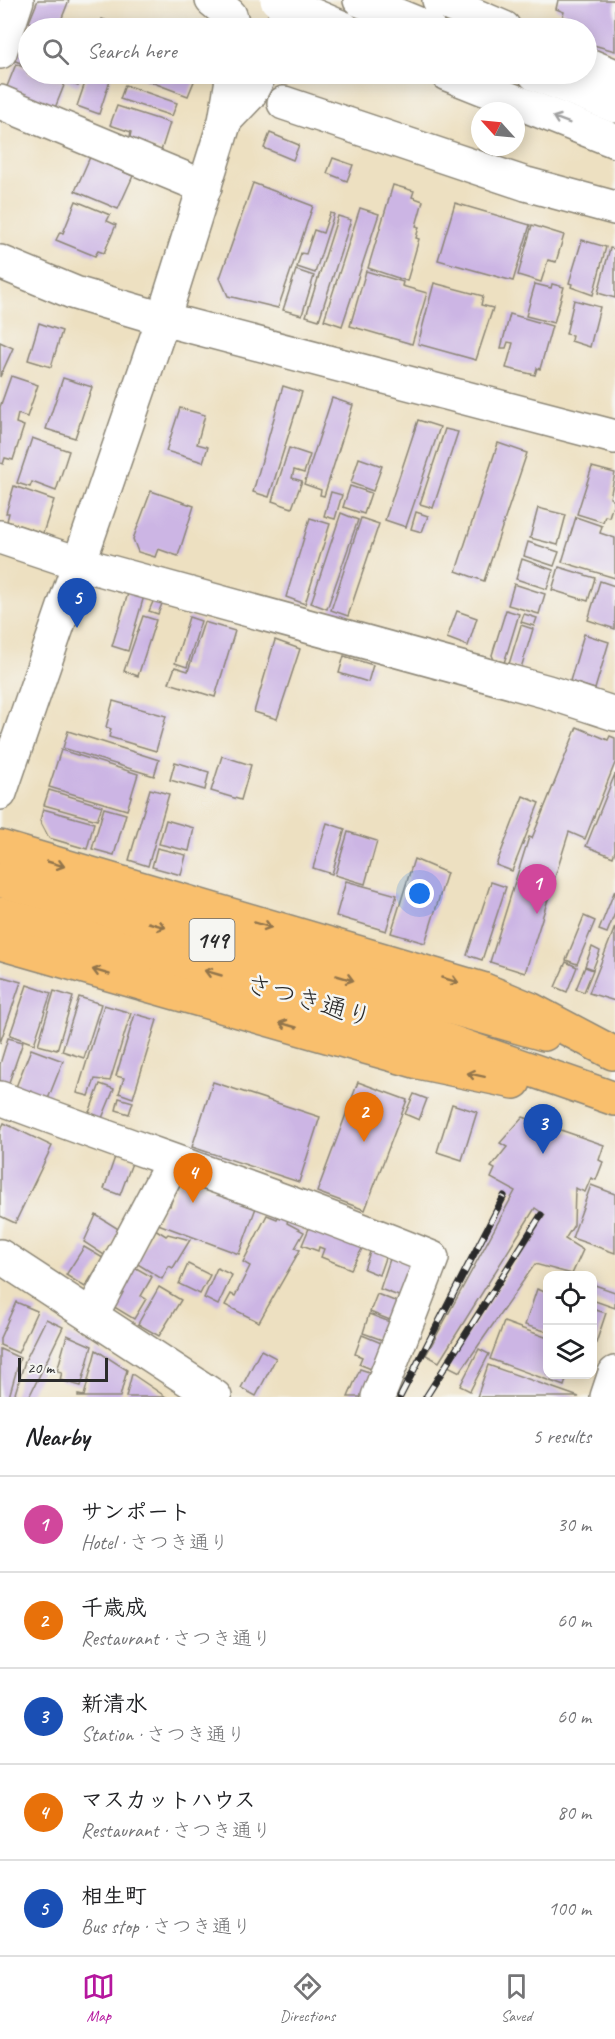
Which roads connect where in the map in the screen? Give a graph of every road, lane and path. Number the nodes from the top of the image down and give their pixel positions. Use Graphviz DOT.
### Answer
graph roads {
  1 [pos="17,0"];
  2 [pos="212,0"];
  3 [pos="277,0"];
  4 [pos="294,0"];
  5 [pos="360,0"];
  6 [pos="439,0"];
  7 [pos="231,18"];
  8 [pos="286,18"];
  9 [pos="319,18"];
  10 [pos="404,18"];
  11 [pos="481,18"];
  12 [pos="0,52"];
  13 [pos="597,69"];
  14 [pos="615,76"];
  15 [pos="231,84"];
  16 [pos="255,84"];
  17 [pos="472,84"];
  18 [pos="561,84"];
  19 [pos="0,102"];
  20 [pos="284,103"];
  21 [pos="615,106"];
  22 [pos="225,121"];
  23 [pos="615,141"];
  24 [pos="204,187"];
  25 [pos="615,208"];
  26 [pos="0,262"];
  27 [pos="163,319"];
  28 [pos="615,437"];
  29 [pos="0,537"];
  30 [pos="81,564"];
  31 [pos="615,714"];
  32 [pos="0,794"];
  33 [pos="0,847"];
  34 [pos="0,880"];
  35 [pos="0,914"];
  36 [pos="0,943"];
  37 [pos="417,1014"];
  38 [pos="614,1054"];
  39 [pos="555,1078"];
  40 [pos="0,1098"];
  41 [pos="615,1099"];
  42 [pos="172,1162"];
  43 [pos="0,1256"];
  44 [pos="91,1316"];
  45 [pos="615,1373"];
  46 [pos="206,1395"];
  47 [pos="378,1397"];
  48 [pos="607,1397"];
  1 -- 12 [label="street"];
  2 -- 7 [label="street"];
  3 -- 9 [label="street, bridge"];
  4 -- 8 [label="street"];
  5 -- 10 [label="street"];
  6 -- 11 [label="street"];
  13 -- 14 [label="street"];
  15 -- 22 [label="street"];
  16 -- 22 [label="street"];
  23 -- 17 [label="street, one-way"];
  18 -- 21 [label="street"];
  19 -- 24 [label="street"];
  20 -- 25 [label="street"];
  22 -- 24 [label="street"];
  24 -- 27 [label="street"];
  26 -- 27 [label="street"];
  27 -- 28 [label="street"];
  27 -- 30 [label="street"];
  29 -- 30 [label="street"];
  30 -- 31 [label="street"];
  30 -- 32 [label="street"];
  33 -- 38 [label="highway, one-way"];
  34 -- 37 [label="highway, さつき通り / 149, one-way"];
  37 -- 35 [label="highway, さつき通り / 149, one-way"];
  39 -- 36 [label="highway, one-way"];
  37 -- 38 [label="highway, さつき通り / 149"];
  37 -- 39 [label="highway, さつき通り / 149"];
  39 -- 41 [label="highway, さつき通り / 149"];
  40 -- 42 [label="street"];
  42 -- 44 [label="street"];
  42 -- 47 [label="street"];
  43 -- 44 [label="street"];
  44 -- 46 [label="street"];
  45 -- 48 [label="street"];
}
